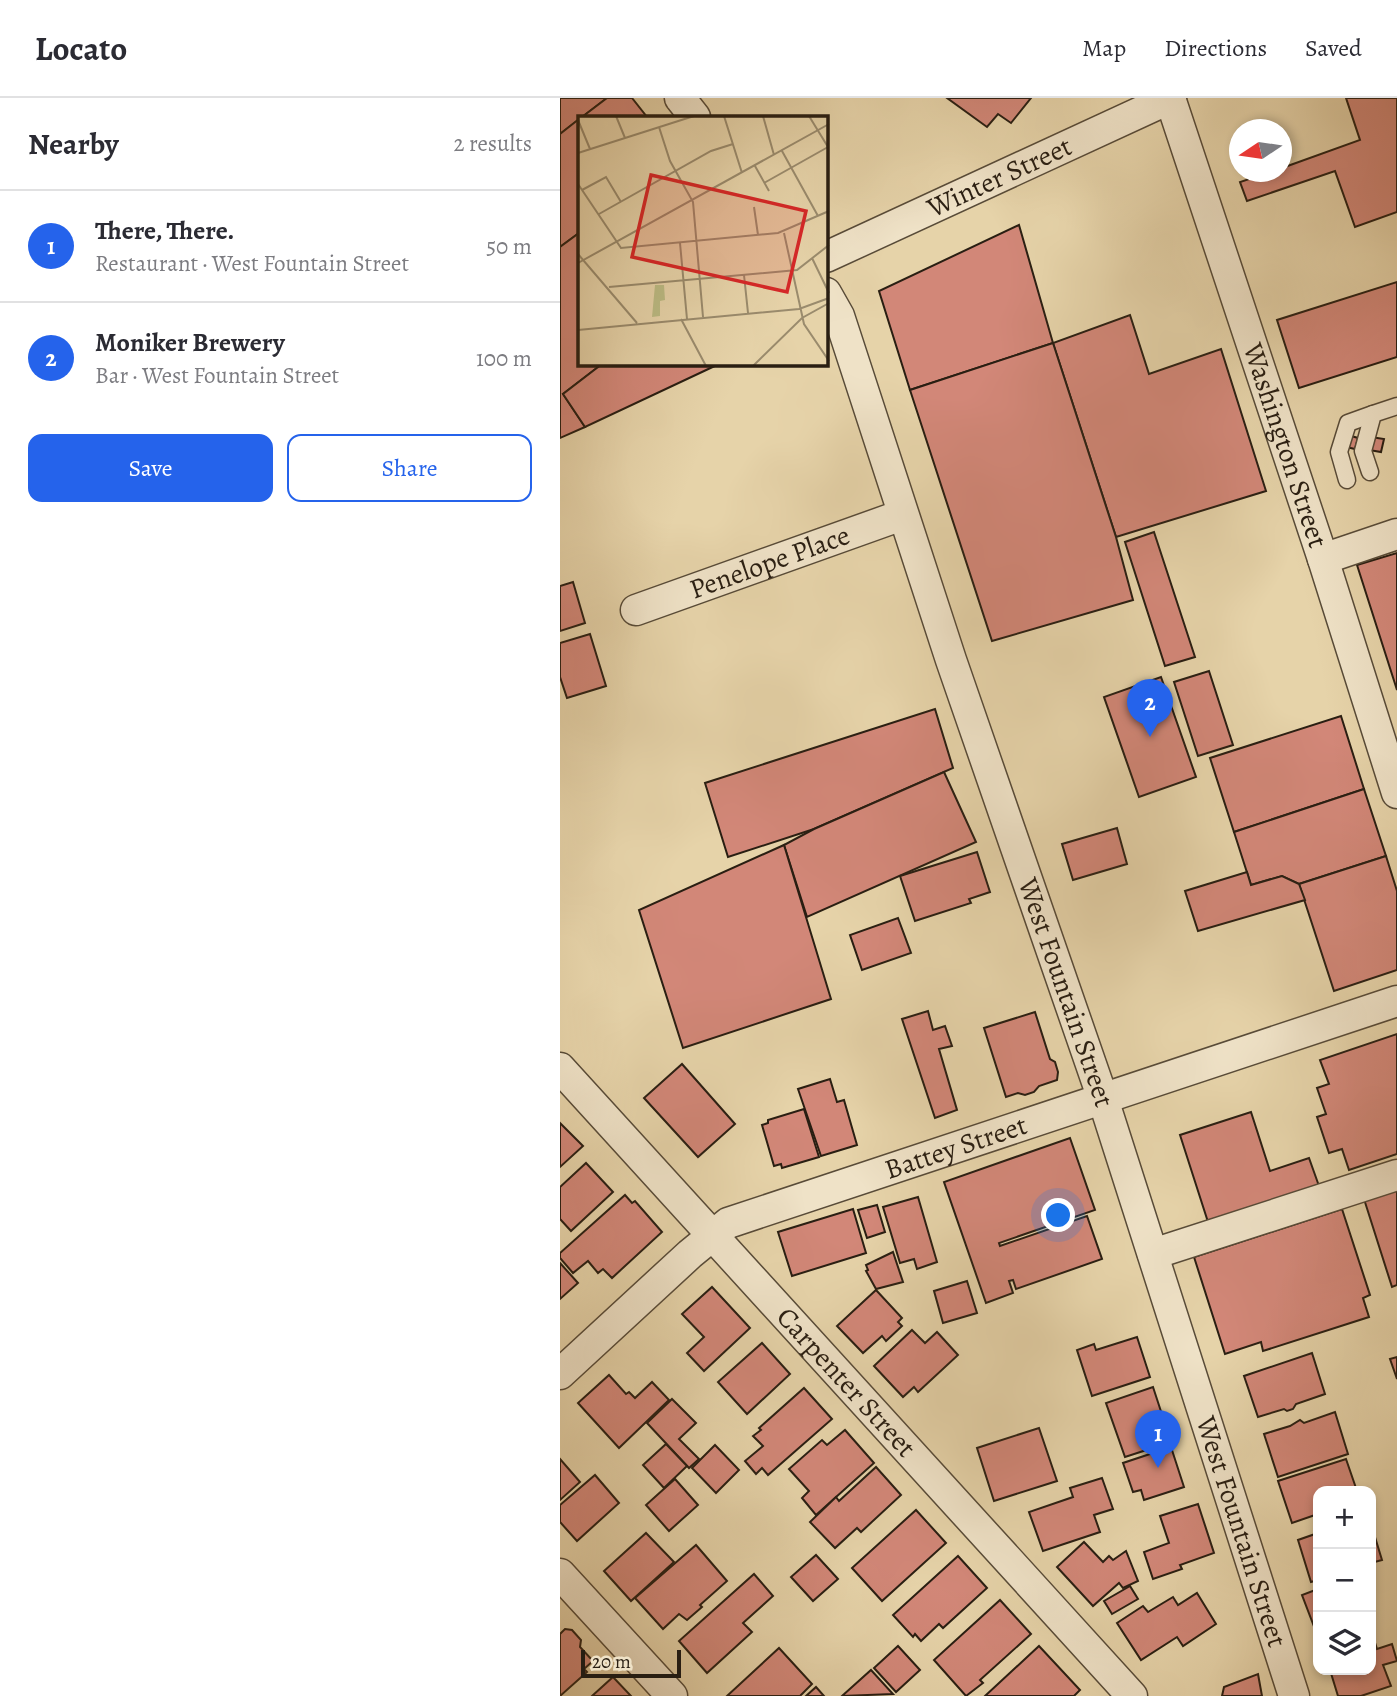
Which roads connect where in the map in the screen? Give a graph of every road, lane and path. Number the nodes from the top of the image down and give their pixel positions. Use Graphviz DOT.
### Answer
graph roads {
  1 [pos="680,98"];
  2 [pos="1170,98"];
  3 [pos="694,116"];
  4 [pos="828,256"];
  5 [pos="828,297"];
  6 [pos="1397,406"];
  7 [pos="1373,414"];
  8 [pos="1370,472"];
  9 [pos="1347,480"];
  10 [pos="902,514"];
  11 [pos="1397,534"];
  12 [pos="1323,559"];
  13 [pos="636,610"];
  14 [pos="1397,793"];
  15 [pos="1397,1000"];
  16 [pos="560,1068"];
  17 [pos="1103,1099"];
  18 [pos="1397,1175"];
  19 [pos="712,1235"];
  20 [pos="1153,1254"];
  21 [pos="560,1374"];
  22 [pos="560,1574"];
  23 [pos="672,1696"];
  24 [pos="1132,1696"];
  25 [pos="1294,1696"];
  1 -- 3 [label="street"];
  2 -- 4 [label="street, Winter Street"];
  2 -- 12 [label="street, Washington Street"];
  5 -- 10 [label="street, West Fountain Street"];
  6 -- 7 [label="lane"];
  7 -- 8 [label="lane"];
  7 -- 9 [label="lane"];
  10 -- 13 [label="street, Penelope Place"];
  10 -- 17 [label="street, West Fountain Street"];
  11 -- 12 [label="street"];
  12 -- 14 [label="street, Washington Street"];
  15 -- 17 [label="street, Battey Street"];
  16 -- 19 [label="street, Carpenter Street"];
  17 -- 19 [label="street, Battey Street"];
  17 -- 20 [label="street, West Fountain Street"];
  18 -- 20 [label="street"];
  19 -- 21 [label="street, Battey Street"];
  19 -- 24 [label="street, Carpenter Street"];
  20 -- 25 [label="street, West Fountain Street"];
  22 -- 23 [label="street"];
}
